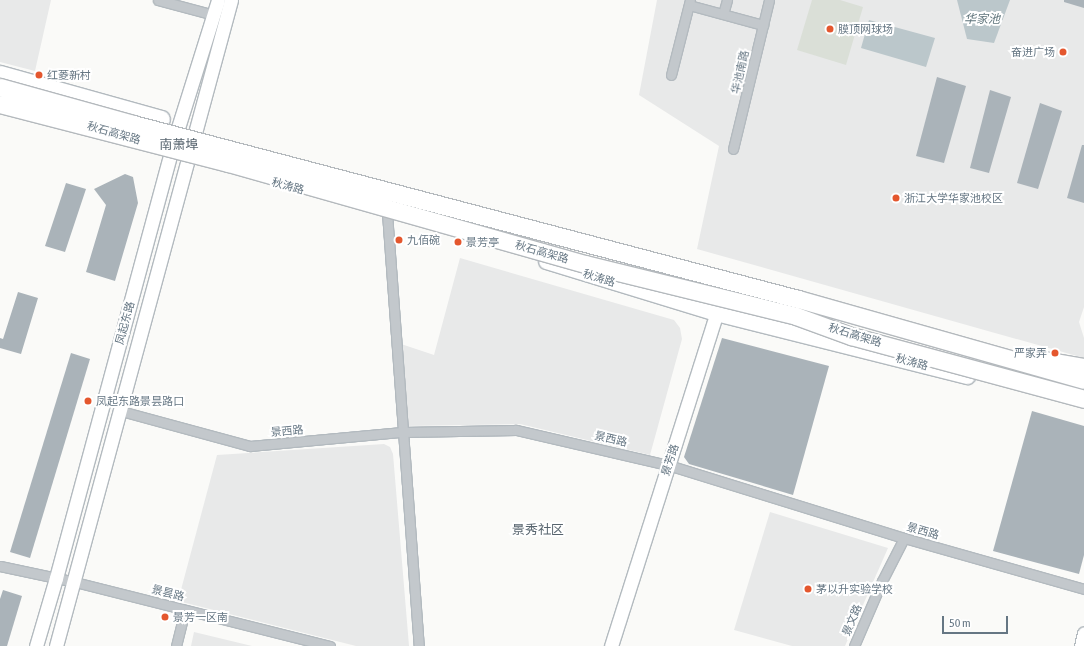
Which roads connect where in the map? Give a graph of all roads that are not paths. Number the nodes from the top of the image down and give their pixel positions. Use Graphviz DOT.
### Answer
graph roads {
  1 [pos="158,0"];
  2 [pos="218,0"];
  3 [pos="231,0"];
  4 [pos="727,0"];
  5 [pos="769,0"];
  6 [pos="689,3"];
  7 [pos="723,14"];
  8 [pos="214,15"];
  9 [pos="763,24"];
  10 [pos="0,74"];
  11 [pos="671,74"];
  12 [pos="0,82"];
  13 [pos="0,87"];
  14 [pos="0,105"];
  15 [pos="0,110"];
  16 [pos="177,131"];
  17 [pos="196,135"];
  18 [pos="733,149"];
  19 [pos="171,154"];
  20 [pos="189,158"];
  21 [pos="332,176"];
  22 [pos="387,213"];
  23 [pos="729,273"];
  24 [pos="716,313"];
  25 [pos="978,351"];
  26 [pos="1084,367"];
  27 [pos="1084,371"];
  28 [pos="1084,380"];
  29 [pos="1021,382"];
  30 [pos="1084,399"];
  31 [pos="1084,407"];
  32 [pos="121,411"];
  33 [pos="1084,411"];
  34 [pos="402,432"];
  35 [pos="668,465"];
  36 [pos="904,538"];
  37 [pos="0,566"];
  38 [pos="56,578"];
  39 [pos="75,582"];
  40 [pos="1084,589"];
  41 [pos="185,610"];
  42 [pos="1084,633"];
  43 [pos="36,646"];
  44 [pos="56,646"];
  45 [pos="176,646"];
  46 [pos="330,646"];
  47 [pos="419,646"];
  48 [pos="611,646"];
  49 [pos="854,646"];
  50 [pos="1081,646"];
  1 -- 8 [label="street"];
  2 -- 8 [label="main road, 凤起东路"];
  3 -- 17 [label="main road, 凤起东路"];
  4 -- 7 [label="street"];
  5 -- 9 [label="street, 华池南路"];
  6 -- 7 [label="street"];
  6 -- 11 [label="street"];
  7 -- 9 [label="street"];
  8 -- 16 [label="main road, 凤起东路"];
  9 -- 18 [label="street, 华池南路"];
  10 -- 21 [label="highway, bridge"];
  12 -- 16 [label="main road"];
  13 -- 21 [label="highway, 秋石高架路, bridge"];
  14 -- 29 [label="highway, 秋石高架路, bridge"];
  15 -- 19 [label="main road, 秋涛路"];
  16 -- 17 [label="main road"];
  16 -- 19 [label="main road, 凤起东路"];
  17 -- 20 [label="main road, 凤起东路"];
  17 -- 23 [label="main road"];
  19 -- 20 [label="main road, 秋涛路"];
  19 -- 38 [label="main road, 凤起东路"];
  20 -- 22 [label="main road, 秋涛路"];
  20 -- 32 [label="main road, 凤起东路"];
  21 -- 25 [label="highway, 秋石高架路, bridge"];
  22 -- 24 [label="main road, 秋涛路"];
  22 -- 34 [label="street"];
  23 -- 24 [label="main road, 景芳路"];
  23 -- 27 [label="main road"];
  24 -- 31 [label="main road, 秋涛路"];
  24 -- 35 [label="main road, 景芳路"];
  25 -- 26 [label="highway, bridge"];
  25 -- 28 [label="highway, 秋石高架路, bridge"];
  29 -- 30 [label="highway, 秋石高架路, bridge"];
  29 -- 33 [label="highway, bridge"];
  32 -- 34 [label="street, 景西路"];
  32 -- 39 [label="main road, 凤起东路"];
  34 -- 35 [label="street, 景西路"];
  34 -- 47 [label="street"];
  35 -- 36 [label="street, 景西路"];
  35 -- 48 [label="main road, 景芳路"];
  36 -- 40 [label="street, 景西路"];
  36 -- 49 [label="street, 景文路"];
  37 -- 38 [label="street, 景昙路"];
  38 -- 39 [label="street, 景昙路"];
  38 -- 43 [label="main road, 凤起东路"];
  39 -- 41 [label="street, 景昙路"];
  39 -- 44 [label="main road, 凤起东路"];
  41 -- 45 [label="street"];
  41 -- 46 [label="street, 景昙路"];
  42 -- 50 [label="main road"];
}
